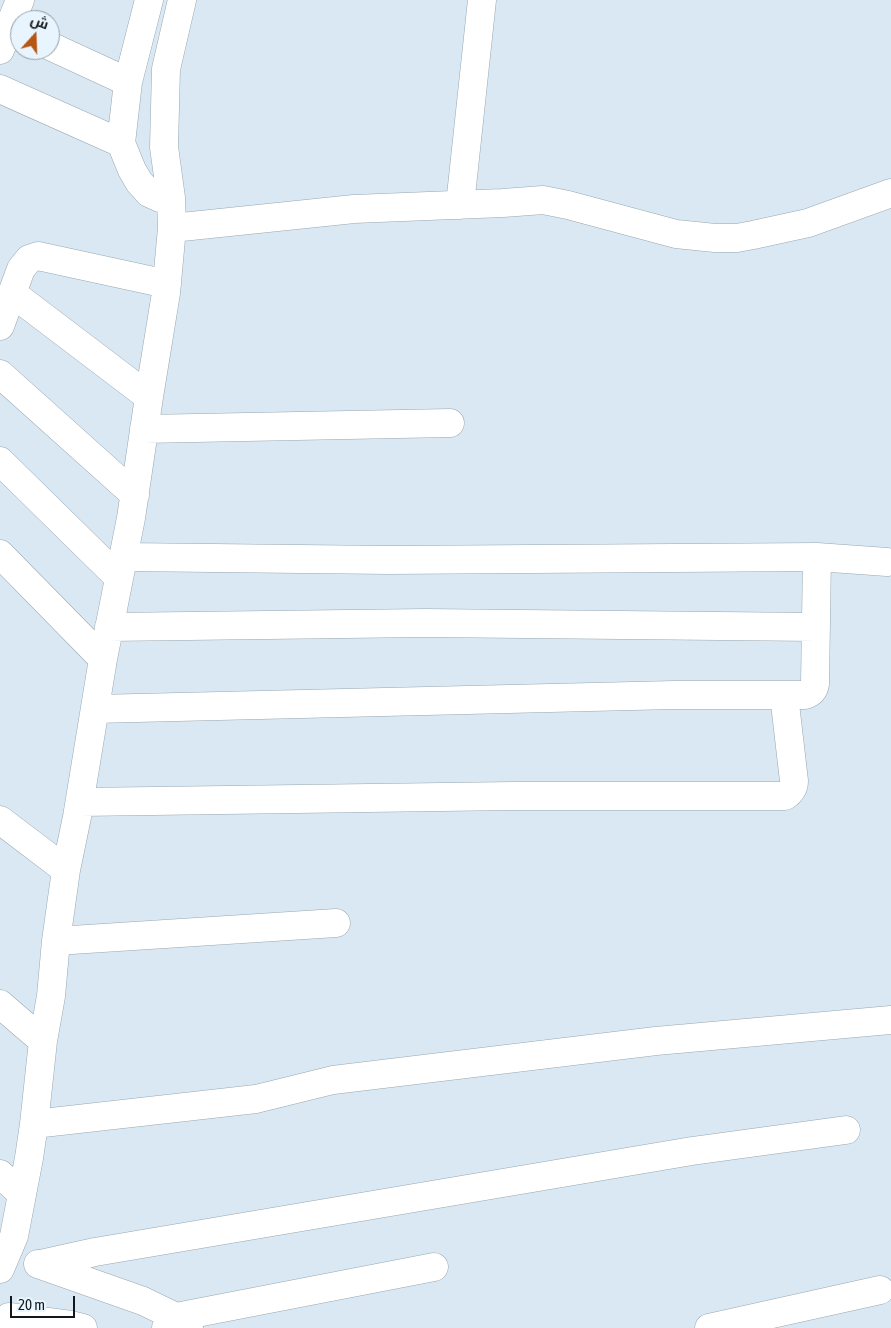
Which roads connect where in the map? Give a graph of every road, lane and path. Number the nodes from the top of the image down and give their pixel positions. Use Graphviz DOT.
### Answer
graph roads {
  1 [pos="149,0"];
  2 [pos="182,0"];
  3 [pos="482,0"];
  4 [pos="60,51"];
  5 [pos="128,82"];
  6 [pos="0,89"];
  7 [pos="121,143"];
  8 [pos="891,192"];
  9 [pos="171,198"];
  10 [pos="460,205"];
  11 [pos="172,228"];
  12 [pos="167,284"];
  13 [pos="12,293"];
  14 [pos="0,326"];
  15 [pos="0,374"];
  16 [pos="149,397"];
  17 [pos="450,423"];
  18 [pos="144,429"];
  19 [pos="0,460"];
  20 [pos="135,494"];
  21 [pos="0,554"];
  22 [pos="817,557"];
  23 [pos="888,562"];
  24 [pos="121,568"];
  25 [pos="109,627"];
  26 [pos="816,627"];
  27 [pos="103,659"];
  28 [pos="784,695"];
  29 [pos="94,709"];
  30 [pos="80,802"];
  31 [pos="0,820"];
  32 [pos="66,870"];
  33 [pos="336,922"];
  34 [pos="56,940"];
  35 [pos="0,1004"];
  36 [pos="891,1020"];
  37 [pos="44,1041"];
  38 [pos="34,1124"];
  39 [pos="846,1130"];
  40 [pos="0,1174"];
  41 [pos="22,1194"];
  42 [pos="41,1264"];
  43 [pos="2,1265"];
  44 [pos="434,1266"];
  45 [pos="880,1290"];
  46 [pos="4,1316"];
  47 [pos="178,1324"];
  48 [pos="83,1328"];
  49 [pos="709,1328"];
  1 -- 5 [label="street"];
  2 -- 9 [label="street"];
  3 -- 10 [label="street"];
  4 -- 5 [label="street"];
  5 -- 7 [label="street"];
  6 -- 7 [label="street"];
  7 -- 9 [label="street"];
  8 -- 10 [label="street"];
  9 -- 11 [label="street"];
  10 -- 11 [label="street"];
  11 -- 12 [label="street"];
  12 -- 13 [label="street"];
  12 -- 16 [label="street"];
  13 -- 14 [label="street"];
  13 -- 16 [label="street"];
  15 -- 20 [label="street"];
  16 -- 18 [label="street"];
  17 -- 18 [label="street"];
  18 -- 20 [label="street"];
  19 -- 24 [label="street"];
  20 -- 24 [label="street"];
  21 -- 27 [label="street"];
  22 -- 23 [label="street"];
  22 -- 24 [label="street"];
  22 -- 26 [label="street"];
  24 -- 25 [label="street"];
  25 -- 26 [label="street"];
  25 -- 27 [label="street"];
  26 -- 28 [label="street"];
  27 -- 29 [label="street"];
  28 -- 29 [label="street"];
  28 -- 30 [label="street"];
  29 -- 30 [label="street"];
  30 -- 32 [label="street"];
  31 -- 32 [label="street"];
  32 -- 34 [label="street"];
  33 -- 34 [label="street"];
  34 -- 37 [label="street"];
  35 -- 37 [label="street"];
  36 -- 38 [label="street"];
  37 -- 38 [label="street"];
  38 -- 41 [label="street"];
  39 -- 42 [label="street"];
  40 -- 41 [label="street"];
  41 -- 43 [label="street"];
  42 -- 43 [label="street"];
  42 -- 47 [label="street"];
  44 -- 47 [label="street"];
  45 -- 49 [label="street"];
  46 -- 48 [label="street"];
}
